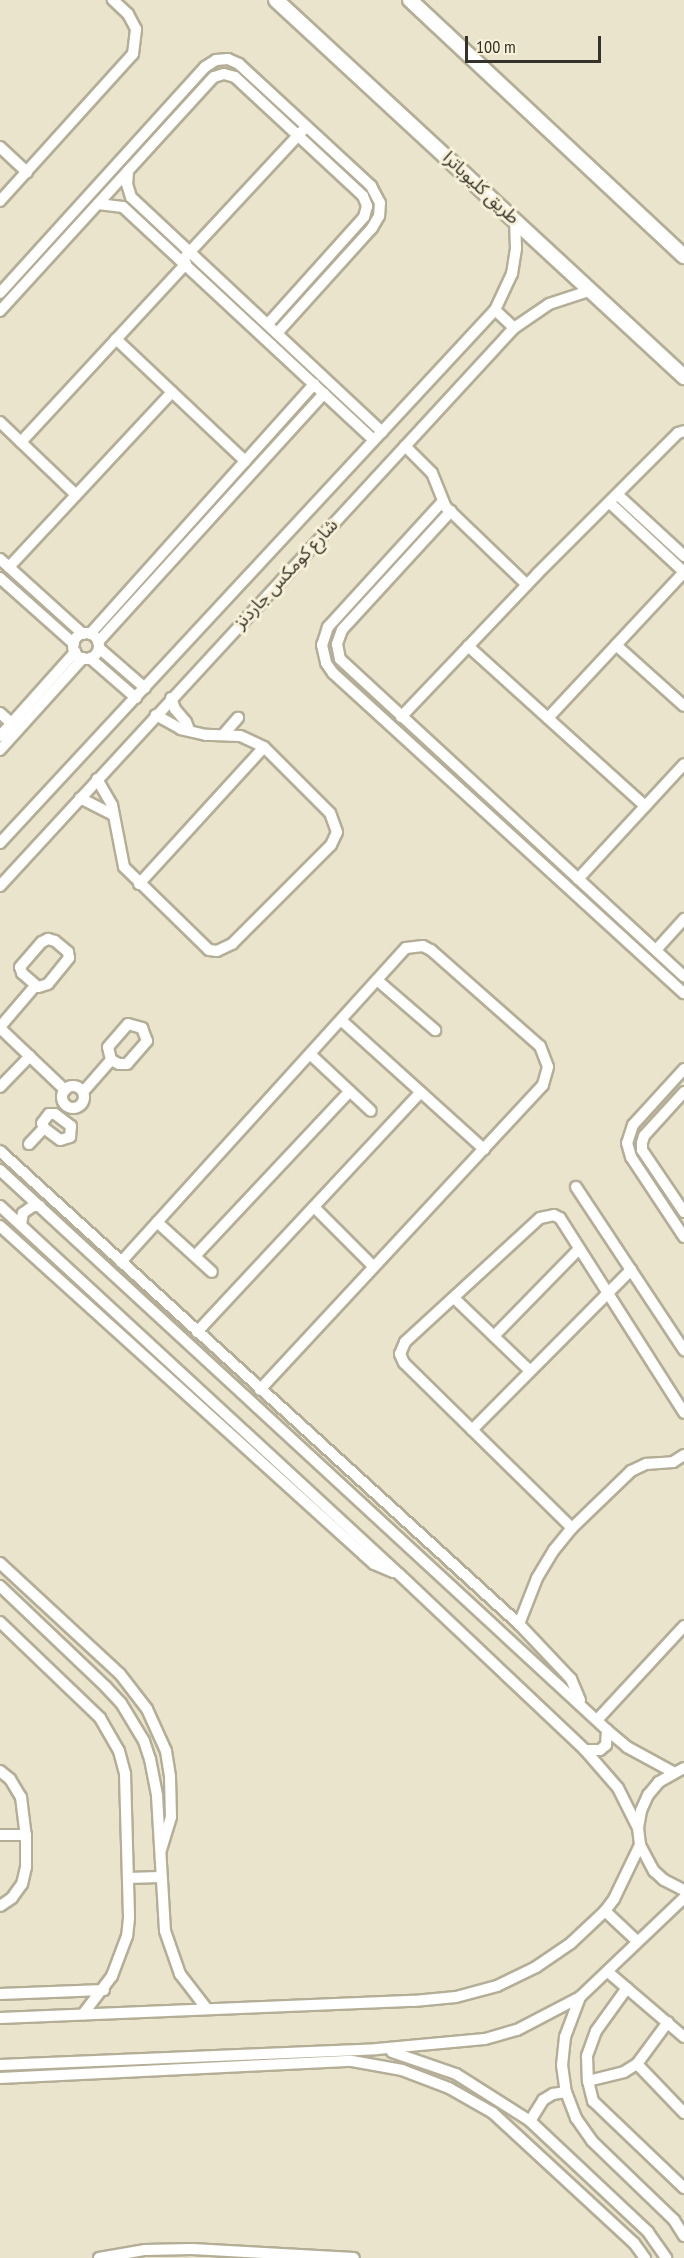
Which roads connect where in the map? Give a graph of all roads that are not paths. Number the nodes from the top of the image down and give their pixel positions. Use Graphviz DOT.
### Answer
graph roads {
  1 [pos="113,0"];
  2 [pos="276,0"];
  3 [pos="410,0"];
  4 [pos="306,126"];
  5 [pos="298,135"];
  6 [pos="0,147"];
  7 [pos="128,171"];
  8 [pos="27,172"];
  9 [pos="0,201"];
  10 [pos="98,204"];
  11 [pos="515,219"];
  12 [pos="190,251"];
  13 [pos="684,256"];
  14 [pos="183,262"];
  15 [pos="592,290"];
  16 [pos="0,293"];
  17 [pos="495,310"];
  18 [pos="0,311"];
  19 [pos="268,324"];
  20 [pos="514,328"];
  21 [pos="278,333"];
  22 [pos="116,339"];
  23 [pos="684,376"];
  24 [pos="314,384"];
  25 [pos="172,392"];
  26 [pos="324,394"];
  27 [pos="0,422"];
  28 [pos="684,431"];
  29 [pos="382,432"];
  30 [pos="374,440"];
  31 [pos="21,442"];
  32 [pos="405,446"];
  33 [pos="245,461"];
  34 [pos="76,495"];
  35 [pos="614,499"];
  36 [pos="443,501"];
  37 [pos="451,511"];
  38 [pos="684,555"];
  39 [pos="0,559"];
  40 [pos="675,563"];
  41 [pos="9,567"];
  42 [pos="684,572"];
  43 [pos="0,578"];
  44 [pos="527,585"];
  45 [pos="93,639"];
  46 [pos="616,645"];
  47 [pos="468,646"];
  48 [pos="81,653"];
  49 [pos="145,688"];
  50 [pos="136,698"];
  51 [pos="171,698"];
  52 [pos="684,706"];
  53 [pos="0,713"];
  54 [pos="156,715"];
  55 [pos="401,717"];
  56 [pos="238,718"];
  57 [pos="548,718"];
  58 [pos="11,723"];
  59 [pos="189,730"];
  60 [pos="223,735"];
  61 [pos="0,736"];
  62 [pos="264,747"];
  63 [pos="0,750"];
  64 [pos="684,764"];
  65 [pos="97,779"];
  66 [pos="80,798"];
  67 [pos="645,807"];
  68 [pos="113,815"];
  69 [pos="0,843"];
  70 [pos="578,879"];
  71 [pos="139,884"];
  72 [pos="0,886"];
  73 [pos="684,919"];
  74 [pos="656,950"];
  75 [pos="684,976"];
  76 [pos="377,980"];
  77 [pos="35,986"];
  78 [pos="684,993"];
  79 [pos="341,1020"];
  80 [pos="0,1027"];
  81 [pos="435,1030"];
  82 [pos="310,1054"];
  83 [pos="30,1056"];
  84 [pos="111,1060"];
  85 [pos="684,1069"];
  86 [pos="0,1087"];
  87 [pos="65,1090"];
  88 [pos="350,1091"];
  89 [pos="83,1092"];
  90 [pos="421,1092"];
  91 [pos="684,1092"];
  92 [pos="72,1108"];
  93 [pos="370,1111"];
  94 [pos="62,1119"];
  95 [pos="44,1128"];
  96 [pos="29,1144"];
  97 [pos="484,1149"];
  98 [pos="0,1151"];
  99 [pos="0,1170"];
  100 [pos="576,1187"];
  101 [pos="0,1206"];
  102 [pos="40,1206"];
  103 [pos="314,1207"];
  104 [pos="684,1212"];
  105 [pos="157,1222"];
  106 [pos="21,1225"];
  107 [pos="0,1226"];
  108 [pos="684,1237"];
  109 [pos="579,1248"];
  110 [pos="195,1256"];
  111 [pos="121,1262"];
  112 [pos="373,1266"];
  113 [pos="631,1270"];
  114 [pos="213,1272"];
  115 [pos="607,1294"];
  116 [pos="454,1298"];
  117 [pos="197,1332"];
  118 [pos="494,1336"];
  119 [pos="684,1350"];
  120 [pos="530,1371"];
  121 [pos="260,1390"];
  122 [pos="684,1413"];
  123 [pos="472,1430"];
  124 [pos="684,1455"];
  125 [pos="572,1528"];
  126 [pos="0,1563"];
  127 [pos="399,1574"];
  128 [pos="0,1586"];
  129 [pos="0,1622"];
  130 [pos="519,1624"];
  131 [pos="684,1626"];
  132 [pos="581,1704"];
  133 [pos="597,1720"];
  134 [pos="607,1730"];
  135 [pos="585,1750"];
  136 [pos="0,1770"];
  137 [pos="679,1770"];
  138 [pos="638,1828"];
  139 [pos="0,1835"];
  140 [pos="26,1835"];
  141 [pos="640,1845"];
  142 [pos="159,1855"];
  143 [pos="160,1877"];
  144 [pos="128,1878"];
  145 [pos="684,1890"];
  146 [pos="684,1898"];
  147 [pos="0,1906"];
  148 [pos="605,1911"];
  149 [pos="637,1941"];
  150 [pos="608,1972"];
  151 [pos="627,1988"];
  152 [pos="104,1990"];
  153 [pos="0,1994"];
  154 [pos="580,1997"];
  155 [pos="207,2010"];
  156 [pos="83,2014"];
  157 [pos="0,2018"];
  158 [pos="668,2022"];
  159 [pos="684,2037"];
  160 [pos="377,2049"];
  161 [pos="275,2059"];
  162 [pos="637,2064"];
  163 [pos="0,2065"];
  164 [pos="0,2078"];
  165 [pos="588,2081"];
  166 [pos="566,2092"];
  167 [pos="684,2113"];
  168 [pos="530,2121"];
  169 [pos="684,2188"];
  170 [pos="684,2236"];
  171 [pos="99,2258"];
  172 [pos="354,2258"];
  173 [pos="645,2258"];
  174 [pos="666,2258"];
  1 -- 8 [label="street"];
  2 -- 11 [label="main road, طريق كليوباترا"];
  3 -- 13 [label="main road"];
  4 -- 5 [label="street"];
  4 -- 16 [label="street"];
  4 -- 21 [label="street"];
  5 -- 7 [label="street"];
  5 -- 12 [label="street"];
  5 -- 19 [label="street"];
  6 -- 8 [label="street"];
  7 -- 10 [label="street"];
  7 -- 12 [label="street"];
  8 -- 9 [label="street"];
  10 -- 14 [label="street"];
  10 -- 18 [label="street"];
  11 -- 15 [label="main road, طريق كليوباترا"];
  11 -- 17 [label="street, شارع كومكس جاردنز"];
  12 -- 14 [label="street"];
  12 -- 19 [label="street"];
  14 -- 22 [label="street"];
  14 -- 24 [label="street"];
  15 -- 20 [label="street, شارع كومكس جاردنز"];
  15 -- 23 [label="main road, طريق كليوباترا"];
  17 -- 20 [label="street"];
  17 -- 29 [label="street, شارع كومكس جاردنز"];
  19 -- 21 [label="street"];
  20 -- 32 [label="street, شارع كومكس جاردنز"];
  21 -- 29 [label="street"];
  22 -- 25 [label="street"];
  22 -- 31 [label="street"];
  24 -- 26 [label="street"];
  24 -- 33 [label="street"];
  25 -- 33 [label="street"];
  25 -- 34 [label="street"];
  26 -- 30 [label="street"];
  26 -- 45 [label="street"];
  27 -- 31 [label="street"];
  28 -- 35 [label="street"];
  29 -- 30 [label="street, شارع كومكس جاردنز"];
  30 -- 49 [label="street, شارع كومكس جاردنز"];
  31 -- 34 [label="street"];
  32 -- 36 [label="street"];
  32 -- 51 [label="street, شارع كومكس جاردنز"];
  33 -- 45 [label="street"];
  34 -- 41 [label="street"];
  35 -- 38 [label="street"];
  35 -- 40 [label="street"];
  35 -- 44 [label="street"];
  36 -- 37 [label="street"];
  36 -- 78 [label="street"];
  37 -- 44 [label="street"];
  37 -- 55 [label="street"];
  38 -- 40 [label="street"];
  39 -- 41 [label="street"];
  40 -- 42 [label="street"];
  41 -- 45 [label="street"];
  42 -- 46 [label="street"];
  43 -- 48 [label="street"];
  44 -- 47 [label="street"];
  45 -- 48 [label="street"];
  45 -- 48 [label="street"];
  45 -- 49 [label="street"];
  46 -- 52 [label="street"];
  46 -- 57 [label="street"];
  47 -- 55 [label="street"];
  47 -- 57 [label="street"];
  48 -- 50 [label="street"];
  48 -- 58 [label="street"];
  48 -- 63 [label="street"];
  49 -- 50 [label="street, شارع كومكس جاردنز"];
  50 -- 69 [label="street, شارع كومكس جاردنز"];
  51 -- 54 [label="street, شارع كومكس جاردنز"];
  51 -- 59 [label="street"];
  53 -- 58 [label="street"];
  54 -- 59 [label="street"];
  54 -- 65 [label="street, شارع كومكس جاردنز"];
  55 -- 70 [label="street"];
  56 -- 60 [label="street"];
  57 -- 67 [label="street"];
  58 -- 61 [label="street"];
  59 -- 60 [label="street"];
  60 -- 62 [label="street"];
  62 -- 71 [label="street"];
  62 -- 71 [label="street"];
  64 -- 67 [label="street"];
  65 -- 66 [label="street, شارع كومكس جاردنز"];
  65 -- 68 [label="street"];
  66 -- 68 [label="street"];
  66 -- 72 [label="street, شارع كومكس جاردنز"];
  67 -- 70 [label="street"];
  68 -- 71 [label="street"];
  70 -- 74 [label="street"];
  73 -- 74 [label="street"];
  74 -- 75 [label="street"];
  76 -- 79 [label="street"];
  76 -- 81 [label="street"];
  76 -- 97 [label="street"];
  77 -- 77 [label="street"];
  77 -- 80 [label="street"];
  79 -- 82 [label="street"];
  79 -- 90 [label="street"];
  80 -- 83 [label="street"];
  82 -- 88 [label="street"];
  82 -- 105 [label="street"];
  83 -- 86 [label="street"];
  83 -- 87 [label="street"];
  84 -- 89 [label="street"];
  85 -- 108 [label="street"];
  87 -- 89 [label="street"];
  87 -- 92 [label="street"];
  88 -- 93 [label="street"];
  88 -- 110 [label="street"];
  89 -- 92 [label="street"];
  90 -- 97 [label="street"];
  90 -- 103 [label="street"];
  91 -- 104 [label="street"];
  92 -- 94 [label="street"];
  94 -- 95 [label="street"];
  94 -- 95 [label="street"];
  95 -- 96 [label="street"];
  97 -- 112 [label="street"];
  98 -- 111 [label="street"];
  99 -- 102 [label="street"];
  100 -- 113 [label="street"];
  101 -- 106 [label="street"];
  102 -- 106 [label="street"];
  102 -- 132 [label="street"];
  103 -- 112 [label="street"];
  103 -- 117 [label="street"];
  105 -- 110 [label="street"];
  105 -- 111 [label="street"];
  106 -- 127 [label="street"];
  107 -- 127 [label="street"];
  109 -- 115 [label="street"];
  109 -- 116 [label="street"];
  109 -- 118 [label="street"];
  110 -- 114 [label="street"];
  111 -- 117 [label="street"];
  112 -- 121 [label="street"];
  113 -- 115 [label="street"];
  113 -- 119 [label="street"];
  115 -- 120 [label="street"];
  115 -- 122 [label="street"];
  116 -- 118 [label="street"];
  116 -- 123 [label="street"];
  117 -- 121 [label="street"];
  118 -- 120 [label="street"];
  120 -- 123 [label="street"];
  121 -- 130 [label="street"];
  123 -- 125 [label="street"];
  124 -- 125 [label="street"];
  125 -- 130 [label="street"];
  126 -- 142 [label="street"];
  127 -- 135 [label="street"];
  128 -- 142 [label="street"];
  129 -- 144 [label="street"];
  130 -- 132 [label="street"];
  131 -- 133 [label="street"];
  132 -- 133 [label="street"];
  133 -- 134 [label="street"];
  134 -- 135 [label="street"];
  134 -- 137 [label="street"];
  135 -- 138 [label="street"];
  136 -- 140 [label="street"];
  137 -- 138 [label="street"];
  138 -- 141 [label="street"];
  139 -- 140 [label="street"];
  140 -- 147 [label="street"];
  141 -- 145 [label="street"];
  141 -- 148 [label="street"];
  142 -- 143 [label="street"];
  143 -- 144 [label="street"];
  143 -- 155 [label="street"];
  144 -- 152 [label="street"];
  146 -- 149 [label="street"];
  148 -- 149 [label="street"];
  148 -- 155 [label="street"];
  149 -- 150 [label="street"];
  150 -- 151 [label="street"];
  150 -- 154 [label="street"];
  151 -- 158 [label="street"];
  151 -- 165 [label="street"];
  152 -- 153 [label="street"];
  152 -- 156 [label="street"];
  154 -- 160 [label="street"];
  154 -- 166 [label="street"];
  155 -- 156 [label="street"];
  156 -- 157 [label="street"];
  158 -- 159 [label="street"];
  158 -- 162 [label="street"];
  160 -- 161 [label="street"];
  160 -- 168 [label="street"];
  161 -- 163 [label="street"];
  161 -- 164 [label="street"];
  161 -- 173 [label="street"];
  162 -- 165 [label="street"];
  162 -- 167 [label="street"];
  165 -- 169 [label="street"];
  166 -- 168 [label="street"];
  166 -- 170 [label="street"];
  168 -- 174 [label="street"];
  171 -- 172 [label="street"];
}
